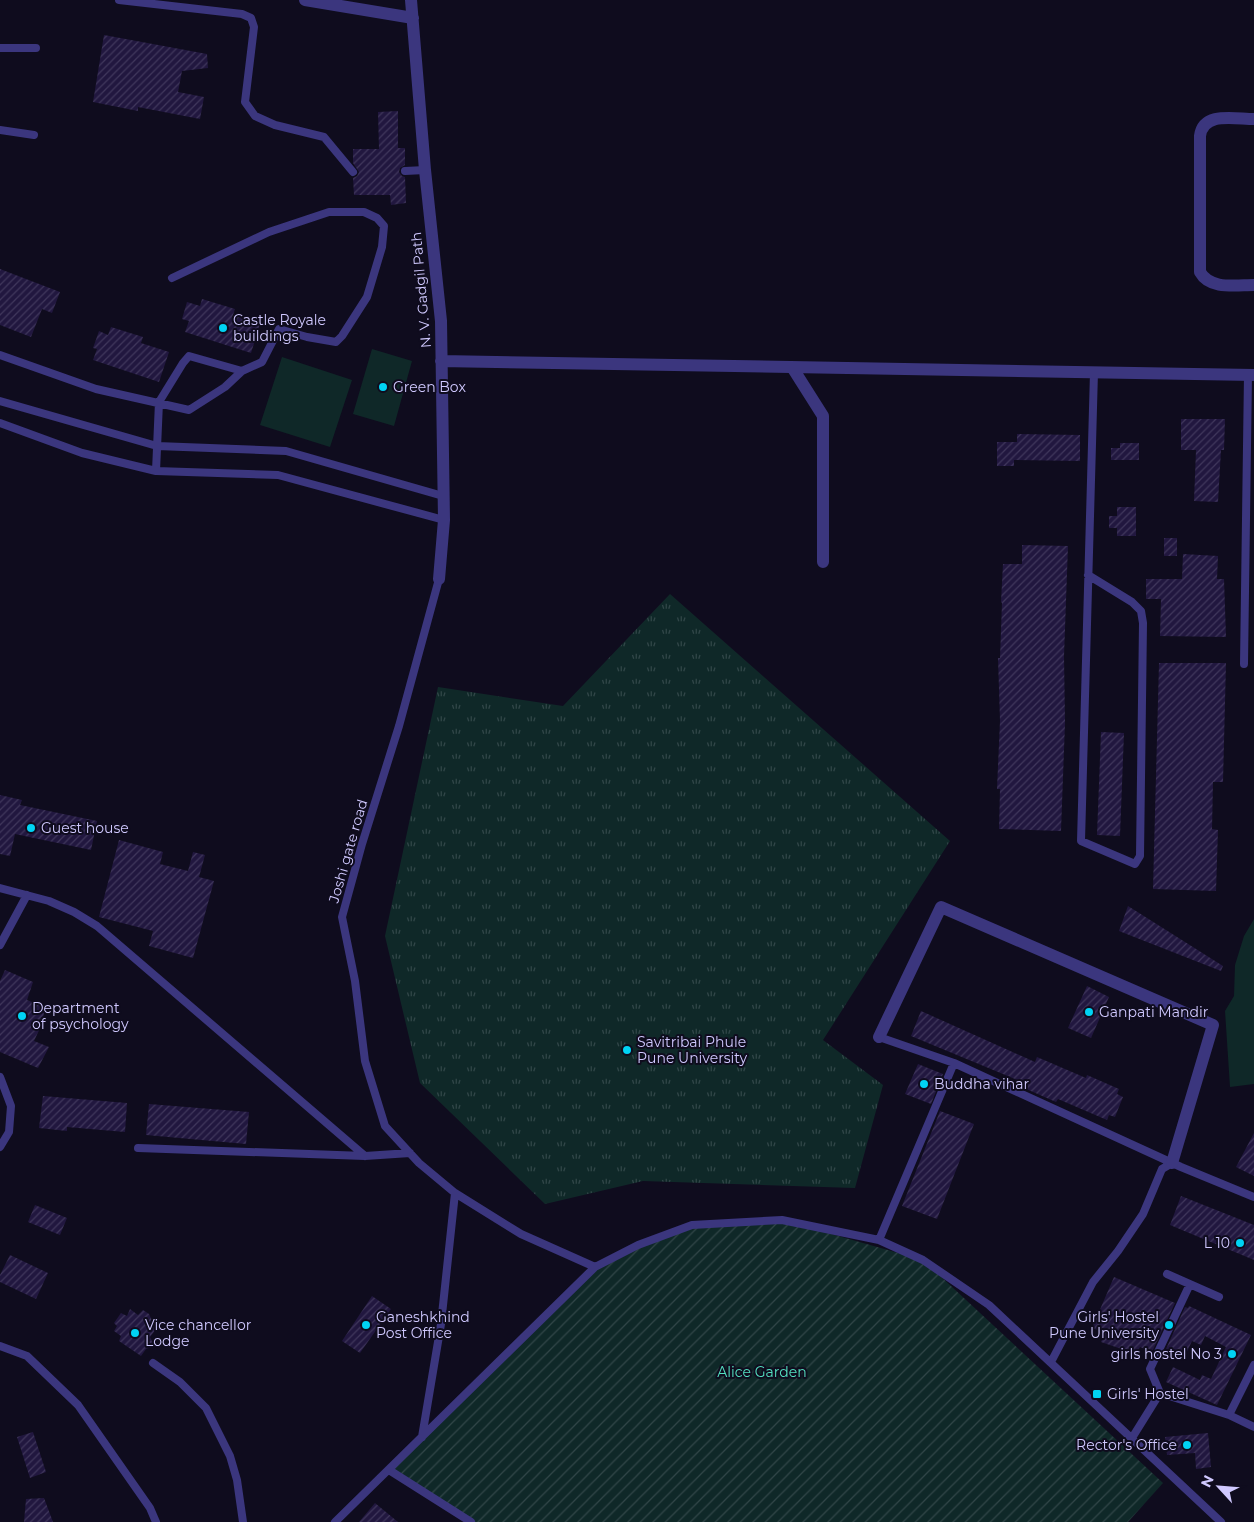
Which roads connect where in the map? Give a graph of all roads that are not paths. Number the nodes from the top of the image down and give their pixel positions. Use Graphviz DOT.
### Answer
graph roads {
  1 [pos="119,0"];
  2 [pos="304,0"];
  3 [pos="411,0"];
  4 [pos="413,18"];
  5 [pos="0,48"];
  6 [pos="36,48"];
  7 [pos="1254,119"];
  8 [pos="0,130"];
  9 [pos="34,136"];
  10 [pos="405,170"];
  11 [pos="425,170"];
  12 [pos="353,172"];
  13 [pos="172,278"];
  14 [pos="1254,285"];
  15 [pos="0,355"];
  16 [pos="441,361"];
  17 [pos="792,367"];
  18 [pos="242,371"];
  19 [pos="1094,372"];
  20 [pos="1251,375"];
  21 [pos="0,402"];
  22 [pos="159,402"];
  23 [pos="0,424"];
  24 [pos="157,446"];
  25 [pos="156,471"];
  26 [pos="443,496"];
  27 [pos="444,520"];
  28 [pos="823,562"];
  29 [pos="1088,575"];
  30 [pos="439,579"];
  31 [pos="1244,664"];
  32 [pos="0,888"];
  33 [pos="27,896"];
  34 [pos="0,945"];
  35 [pos="879,1037"];
  36 [pos="954,1063"];
  37 [pos="0,1077"];
  38 [pos="0,1147"];
  39 [pos="138,1148"];
  40 [pos="410,1153"];
  41 [pos="366,1156"];
  42 [pos="1172,1163"];
  43 [pos="455,1194"];
  44 [pos="1254,1197"];
  45 [pos="879,1240"];
  46 [pos="595,1267"];
  47 [pos="1168,1274"];
  48 [pos="1190,1284"];
  49 [pos="1219,1297"];
  50 [pos="0,1346"];
  51 [pos="1051,1362"];
  52 [pos="153,1363"];
  53 [pos="1254,1365"];
  54 [pos="1160,1393"];
  55 [pos="1229,1415"];
  56 [pos="1254,1428"];
  57 [pos="422,1437"];
  58 [pos="1132,1438"];
  59 [pos="389,1470"];
  60 [pos="156,1522"];
  61 [pos="243,1522"];
  62 [pos="335,1522"];
  63 [pos="471,1522"];
  64 [pos="1221,1522"];
  1 -- 12 [label="lane"];
  2 -- 4 [label="street"];
  3 -- 4 [label="street, N. V. Gadgil Path"];
  4 -- 11 [label="street, N. V. Gadgil Path"];
  5 -- 6 [label="lane"];
  7 -- 14 [label="street"];
  8 -- 9 [label="lane"];
  10 -- 11 [label="lane"];
  11 -- 16 [label="street, N. V. Gadgil Path"];
  13 -- 18 [label="lane"];
  15 -- 22 [label="lane"];
  16 -- 17 [label="street"];
  16 -- 26 [label="street, N. V. Gadgil Path"];
  17 -- 19 [label="street"];
  17 -- 28 [label="street"];
  18 -- 22 [label="lane"];
  18 -- 22 [label="lane"];
  19 -- 20 [label="street"];
  19 -- 29 [label="lane"];
  20 -- 31 [label="lane"];
  21 -- 24 [label="lane"];
  22 -- 24 [label="lane"];
  23 -- 25 [label="lane"];
  24 -- 25 [label="lane"];
  24 -- 26 [label="lane"];
  25 -- 27 [label="lane"];
  26 -- 27 [label="street, N. V. Gadgil Path"];
  27 -- 30 [label="street, N. V. Gadgil Path"];
  29 -- 29 [label="lane"];
  30 -- 40 [label="lane, Joshi gate road"];
  32 -- 33 [label="lane"];
  33 -- 34 [label="lane"];
  33 -- 41 [label="lane"];
  35 -- 36 [label="lane"];
  35 -- 42 [label="street"];
  36 -- 42 [label="lane"];
  36 -- 45 [label="lane"];
  37 -- 38 [label="lane"];
  39 -- 41 [label="lane"];
  40 -- 41 [label="lane"];
  40 -- 43 [label="lane, Joshi gate road"];
  42 -- 44 [label="lane"];
  42 -- 51 [label="lane"];
  43 -- 46 [label="lane, Joshi gate road"];
  43 -- 57 [label="lane"];
  45 -- 46 [label="lane"];
  45 -- 51 [label="lane"];
  46 -- 57 [label="lane"];
  47 -- 48 [label="lane"];
  48 -- 49 [label="lane"];
  48 -- 54 [label="lane"];
  50 -- 60 [label="lane"];
  51 -- 58 [label="lane"];
  52 -- 61 [label="lane"];
  53 -- 55 [label="lane"];
  54 -- 55 [label="lane"];
  54 -- 58 [label="lane"];
  55 -- 56 [label="lane"];
  57 -- 59 [label="lane"];
  58 -- 64 [label="lane"];
  59 -- 62 [label="lane"];
  59 -- 63 [label="lane"];
}
